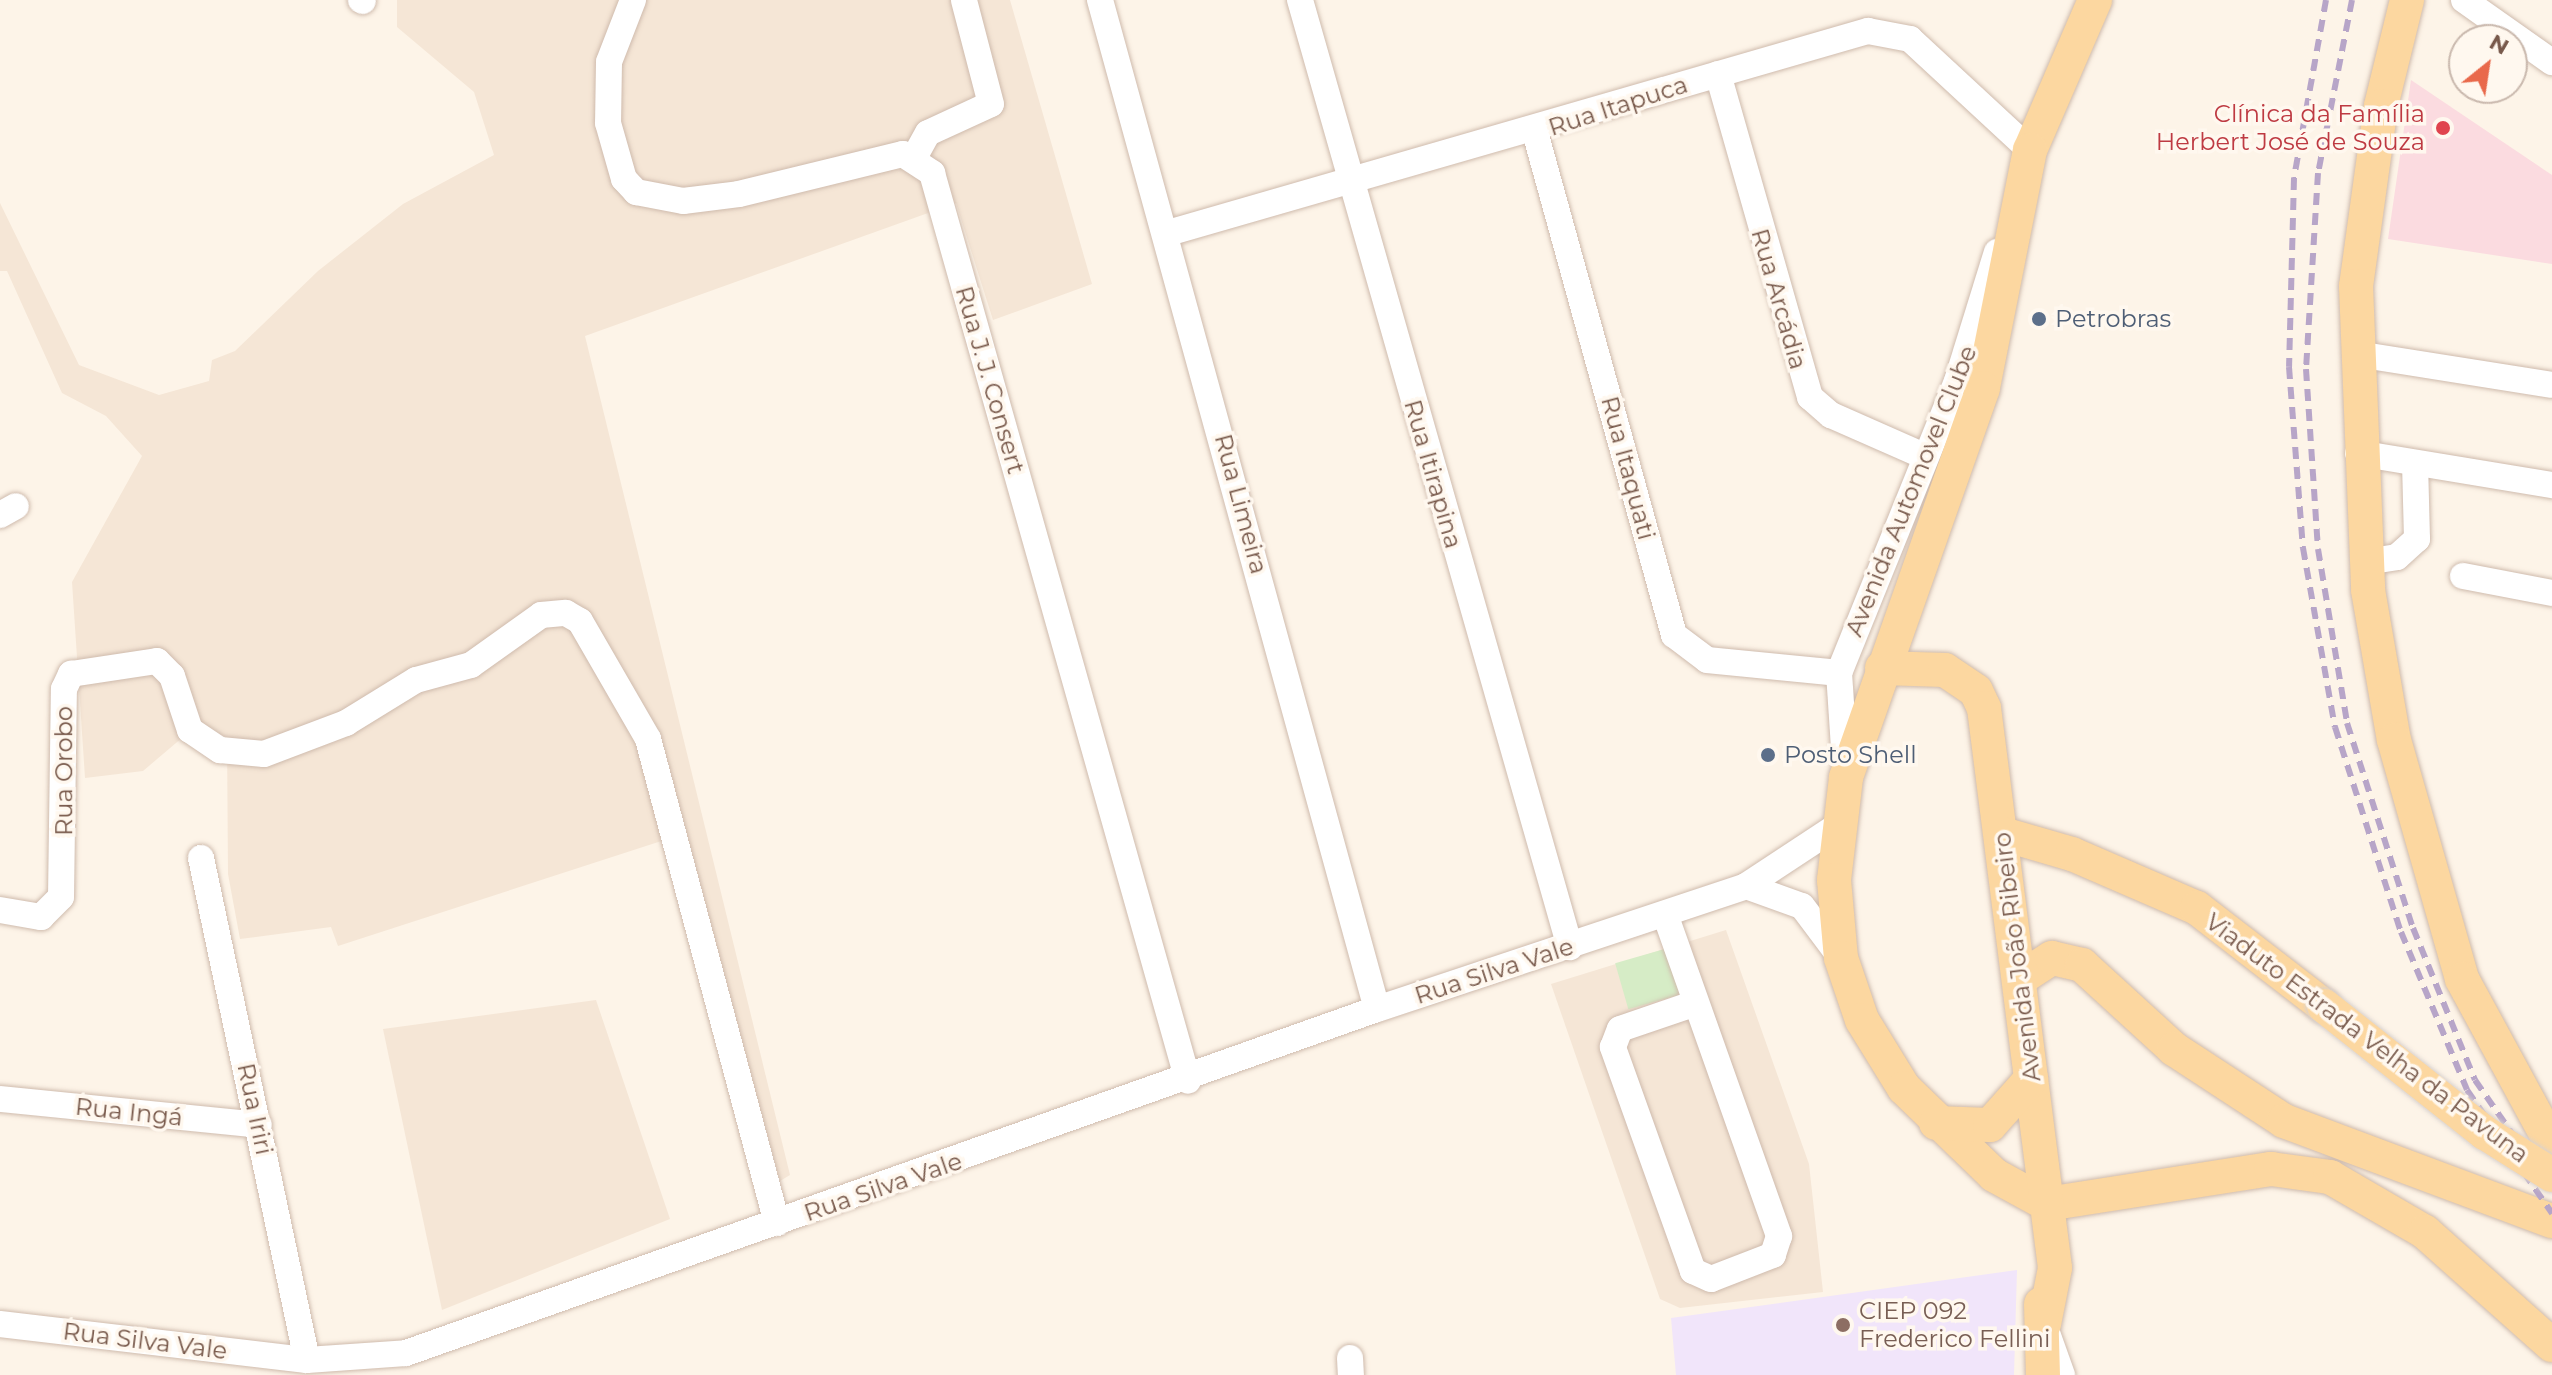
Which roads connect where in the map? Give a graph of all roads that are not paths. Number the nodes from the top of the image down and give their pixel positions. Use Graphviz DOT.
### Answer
graph roads {
  1 [pos="633,0"];
  2 [pos="964,0"];
  3 [pos="1100,0"];
  4 [pos="1300,0"];
  5 [pos="2095,0"];
  6 [pos="2407,0"];
  7 [pos="2464,0"];
  8 [pos="2552,62"];
  9 [pos="1718,74"];
  10 [pos="1535,132"];
  11 [pos="2030,150"];
  12 [pos="915,156"];
  13 [pos="1349,184"];
  14 [pos="2016,208"];
  15 [pos="1168,233"];
  16 [pos="2357,354"];
  17 [pos="2552,385"];
  18 [pos="2358,453"];
  19 [pos="1924,456"];
  20 [pos="2415,463"];
  21 [pos="2552,485"];
  22 [pos="2366,562"];
  23 [pos="2463,576"];
  24 [pos="2552,593"];
  25 [pos="1882,668"];
  26 [pos="1839,673"];
  27 [pos="1846,778"];
  28 [pos="1837,826"];
  29 [pos="2003,834"];
  30 [pos="201,858"];
  31 [pos="1746,886"];
  32 [pos="0,910"];
  33 [pos="1665,914"];
  34 [pos="1570,947"];
  35 [pos="1841,958"];
  36 [pos="2021,978"];
  37 [pos="1696,1003"];
  38 [pos="1377,1009"];
  39 [pos="2031,1079"];
  40 [pos="1188,1081"];
  41 [pos="0,1099"];
  42 [pos="1936,1123"];
  43 [pos="259,1125"];
  44 [pos="2552,1145"];
  45 [pos="1995,1175"];
  46 [pos="2552,1175"];
  47 [pos="2047,1204"];
  48 [pos="2552,1221"];
  49 [pos="777,1223"];
  50 [pos="0,1324"];
  51 [pos="2044,1324"];
  52 [pos="2552,1345"];
  53 [pos="307,1360"];
  54 [pos="2043,1375"];
  55 [pos="2062,1375"];
  1 -- 12 [label="street"];
  2 -- 12 [label="street"];
  3 -- 15 [label="street, Rua Limeira"];
  4 -- 13 [label="street, Rua Itirapina"];
  5 -- 11 [label="main road"];
  6 -- 16 [label="main road"];
  7 -- 8 [label="street"];
  9 -- 10 [label="street, Rua Itapuca"];
  9 -- 11 [label="street, Rua Itapuca"];
  9 -- 19 [label="street, Rua Arcádia"];
  10 -- 13 [label="street, Rua Itapuca"];
  10 -- 26 [label="street, Rua Itaquati"];
  11 -- 14 [label="main road"];
  12 -- 40 [label="street, Rua J. J. Consert"];
  13 -- 15 [label="street, Rua Itapuca"];
  13 -- 34 [label="street, Rua Itirapina"];
  14 -- 19 [label="street, Avenida Automovel Clube"];
  14 -- 25 [label="main road"];
  15 -- 38 [label="street, Rua Limeira"];
  16 -- 17 [label="street"];
  16 -- 18 [label="main road"];
  18 -- 20 [label="street"];
  18 -- 22 [label="main road"];
  19 -- 26 [label="street, Avenida Automovel Clube"];
  20 -- 21 [label="street"];
  20 -- 22 [label="street"];
  22 -- 44 [label="main road"];
  23 -- 24 [label="street"];
  25 -- 27 [label="main road"];
  25 -- 29 [label="main road, Avenida João Ribeiro"];
  26 -- 27 [label="street, Avenida Automovel Clube"];
  27 -- 28 [label="main road"];
  28 -- 31 [label="street, Rua Silva Vale"];
  28 -- 35 [label="main road"];
  29 -- 36 [label="main road, Avenida João Ribeiro"];
  29 -- 46 [label="main road, Viaduto Estrada Velha da Pavuna, bridge"];
  30 -- 43 [label="street, Rua Iriri"];
  31 -- 33 [label="street, Rua Silva Vale"];
  31 -- 35 [label="street"];
  32 -- 49 [label="street, Rua Orobo"];
  33 -- 34 [label="street, Rua Silva Vale"];
  33 -- 37 [label="street"];
  34 -- 38 [label="street, Rua Silva Vale"];
  35 -- 42 [label="main road"];
  36 -- 39 [label="main road, Avenida João Ribeiro"];
  36 -- 48 [label="main road"];
  37 -- 37 [label="street"];
  38 -- 40 [label="street, Rua Silva Vale"];
  39 -- 42 [label="main road"];
  39 -- 47 [label="main road, Avenida João Ribeiro"];
  40 -- 49 [label="street, Rua Silva Vale"];
  41 -- 43 [label="street, Rua Ingá"];
  42 -- 45 [label="main road"];
  43 -- 53 [label="street, Rua Iriri"];
  45 -- 47 [label="main road"];
  45 -- 51 [label="main road, Avenida João Ribeiro"];
  47 -- 51 [label="main road, Avenida João Ribeiro"];
  47 -- 52 [label="main road"];
  49 -- 53 [label="street, Rua Silva Vale"];
  50 -- 53 [label="street, Rua Silva Vale"];
  51 -- 54 [label="main road, Avenida João Ribeiro"];
  51 -- 55 [label="street, Avenida João Ribeiro"];
}
